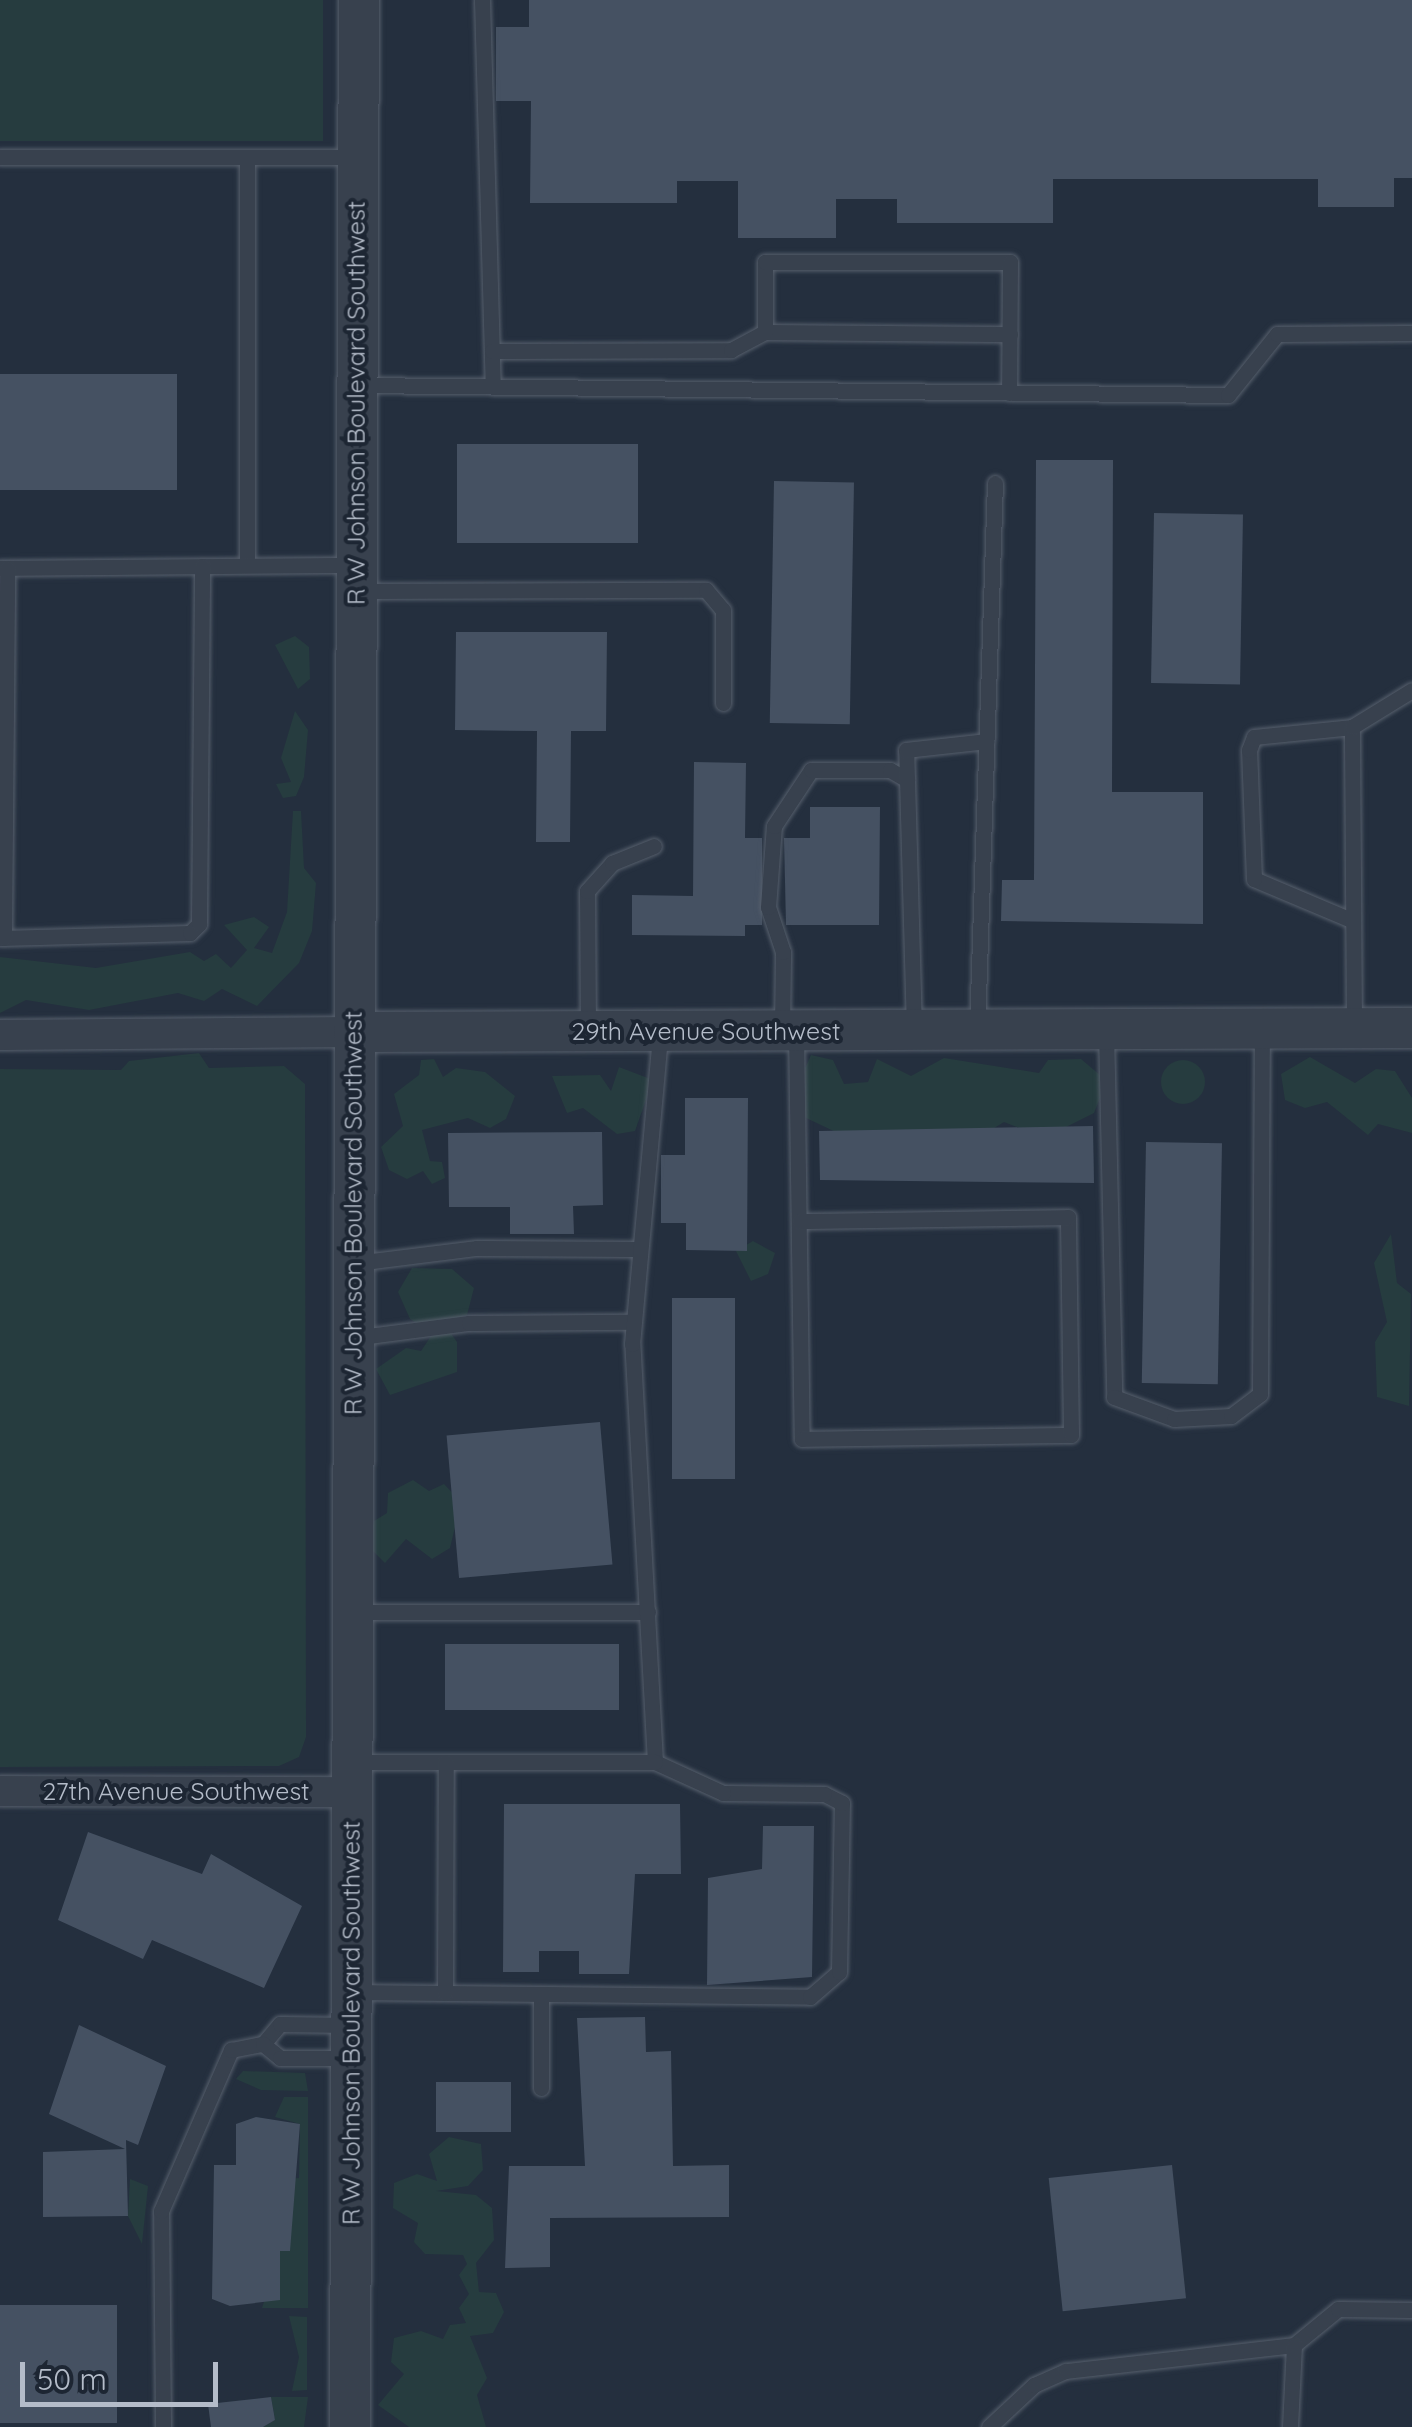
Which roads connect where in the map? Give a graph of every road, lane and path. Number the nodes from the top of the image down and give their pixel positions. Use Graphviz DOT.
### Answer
graph roads {
  1 [pos="359,0"];
  2 [pos="482,0"];
  3 [pos="0,157"];
  4 [pos="247,157"];
  5 [pos="357,157"];
  6 [pos="765,332"];
  7 [pos="1010,334"];
  8 [pos="1412,334"];
  9 [pos="492,352"];
  10 [pos="356,384"];
  11 [pos="493,386"];
  12 [pos="1009,393"];
  13 [pos="995,483"];
  14 [pos="247,565"];
  15 [pos="202,566"];
  16 [pos="4,568"];
  17 [pos="355,578"];
  18 [pos="1412,690"];
  19 [pos="723,703"];
  20 [pos="1352,727"];
  21 [pos="987,740"];
  22 [pos="907,780"];
  23 [pos="654,846"];
  24 [pos="1351,920"];
  25 [pos="2,938"];
  26 [pos="1262,1028"];
  27 [pos="1354,1028"];
  28 [pos="1412,1028"];
  29 [pos="1106,1029"];
  30 [pos="661,1030"];
  31 [pos="914,1030"];
  32 [pos="978,1030"];
  33 [pos="588,1031"];
  34 [pos="789,1031"];
  35 [pos="354,1032"];
  36 [pos="0,1035"];
  37 [pos="799,1221"];
  38 [pos="635,1249"];
  39 [pos="354,1264"];
  40 [pos="632,1322"];
  41 [pos="353,1338"];
  42 [pos="352,1612"];
  43 [pos="648,1612"];
  44 [pos="446,1762"];
  45 [pos="655,1762"];
  46 [pos="352,1776"];
  47 [pos="0,1791"];
  48 [pos="445,1993"];
  49 [pos="541,1994"];
  50 [pos="351,2025"];
  51 [pos="262,2044"];
  52 [pos="541,2088"];
  53 [pos="1412,2310"];
  54 [pos="1294,2345"];
  55 [pos="348,2420"];
  56 [pos="163,2427"];
  57 [pos="990,2427"];
  58 [pos="1290,2427"];
  1 -- 5 [label="street, R W Johnson Boulevard Southwest"];
  2 -- 9 [label="lane"];
  3 -- 4 [label="lane"];
  4 -- 5 [label="lane"];
  4 -- 14 [label="lane"];
  5 -- 10 [label="street, R W Johnson Boulevard Southwest"];
  6 -- 7 [label="lane"];
  6 -- 7 [label="lane"];
  6 -- 9 [label="lane"];
  7 -- 12 [label="lane"];
  8 -- 12 [label="lane"];
  9 -- 11 [label="lane"];
  10 -- 11 [label="lane"];
  10 -- 17 [label="street, R W Johnson Boulevard Southwest"];
  11 -- 12 [label="lane"];
  13 -- 21 [label="lane"];
  14 -- 15 [label="lane"];
  14 -- 17 [label="lane"];
  15 -- 16 [label="lane"];
  15 -- 25 [label="lane"];
  16 -- 25 [label="lane"];
  17 -- 19 [label="lane"];
  17 -- 35 [label="street, R W Johnson Boulevard Southwest"];
  18 -- 20 [label="lane"];
  20 -- 24 [label="lane"];
  20 -- 24 [label="lane"];
  21 -- 22 [label="lane"];
  21 -- 32 [label="lane"];
  22 -- 31 [label="lane"];
  22 -- 34 [label="lane"];
  23 -- 33 [label="lane"];
  24 -- 27 [label="lane"];
  26 -- 27 [label="street, 29th Avenue Southwest"];
  26 -- 29 [label="street, 29th Avenue Southwest"];
  26 -- 29 [label="lane"];
  27 -- 28 [label="street, 29th Avenue Southwest"];
  29 -- 32 [label="street, 29th Avenue Southwest"];
  30 -- 33 [label="street, 29th Avenue Southwest"];
  30 -- 34 [label="street, 29th Avenue Southwest"];
  30 -- 38 [label="lane"];
  31 -- 32 [label="street, 29th Avenue Southwest"];
  31 -- 34 [label="street, 29th Avenue Southwest"];
  33 -- 35 [label="street, 29th Avenue Southwest"];
  34 -- 37 [label="lane"];
  35 -- 36 [label="street, 29th Avenue Southwest"];
  35 -- 39 [label="street, R W Johnson Boulevard Southwest"];
  37 -- 37 [label="lane"];
  38 -- 39 [label="lane"];
  38 -- 40 [label="lane"];
  39 -- 41 [label="street, R W Johnson Boulevard Southwest"];
  40 -- 41 [label="lane"];
  40 -- 43 [label="lane"];
  41 -- 42 [label="street, R W Johnson Boulevard Southwest"];
  42 -- 43 [label="lane"];
  42 -- 46 [label="street, R W Johnson Boulevard Southwest"];
  43 -- 45 [label="lane"];
  44 -- 45 [label="lane"];
  44 -- 46 [label="lane"];
  44 -- 48 [label="lane"];
  45 -- 49 [label="lane"];
  46 -- 47 [label="street, 27th Avenue Southwest"];
  46 -- 50 [label="street, R W Johnson Boulevard Southwest"];
  48 -- 49 [label="lane"];
  48 -- 50 [label="lane"];
  49 -- 52 [label="lane"];
  50 -- 51 [label="lane"];
  50 -- 51 [label="lane"];
  50 -- 55 [label="street, R W Johnson Boulevard Southwest"];
  51 -- 56 [label="lane"];
  53 -- 54 [label="lane"];
  54 -- 57 [label="lane"];
  54 -- 58 [label="lane"];
}
